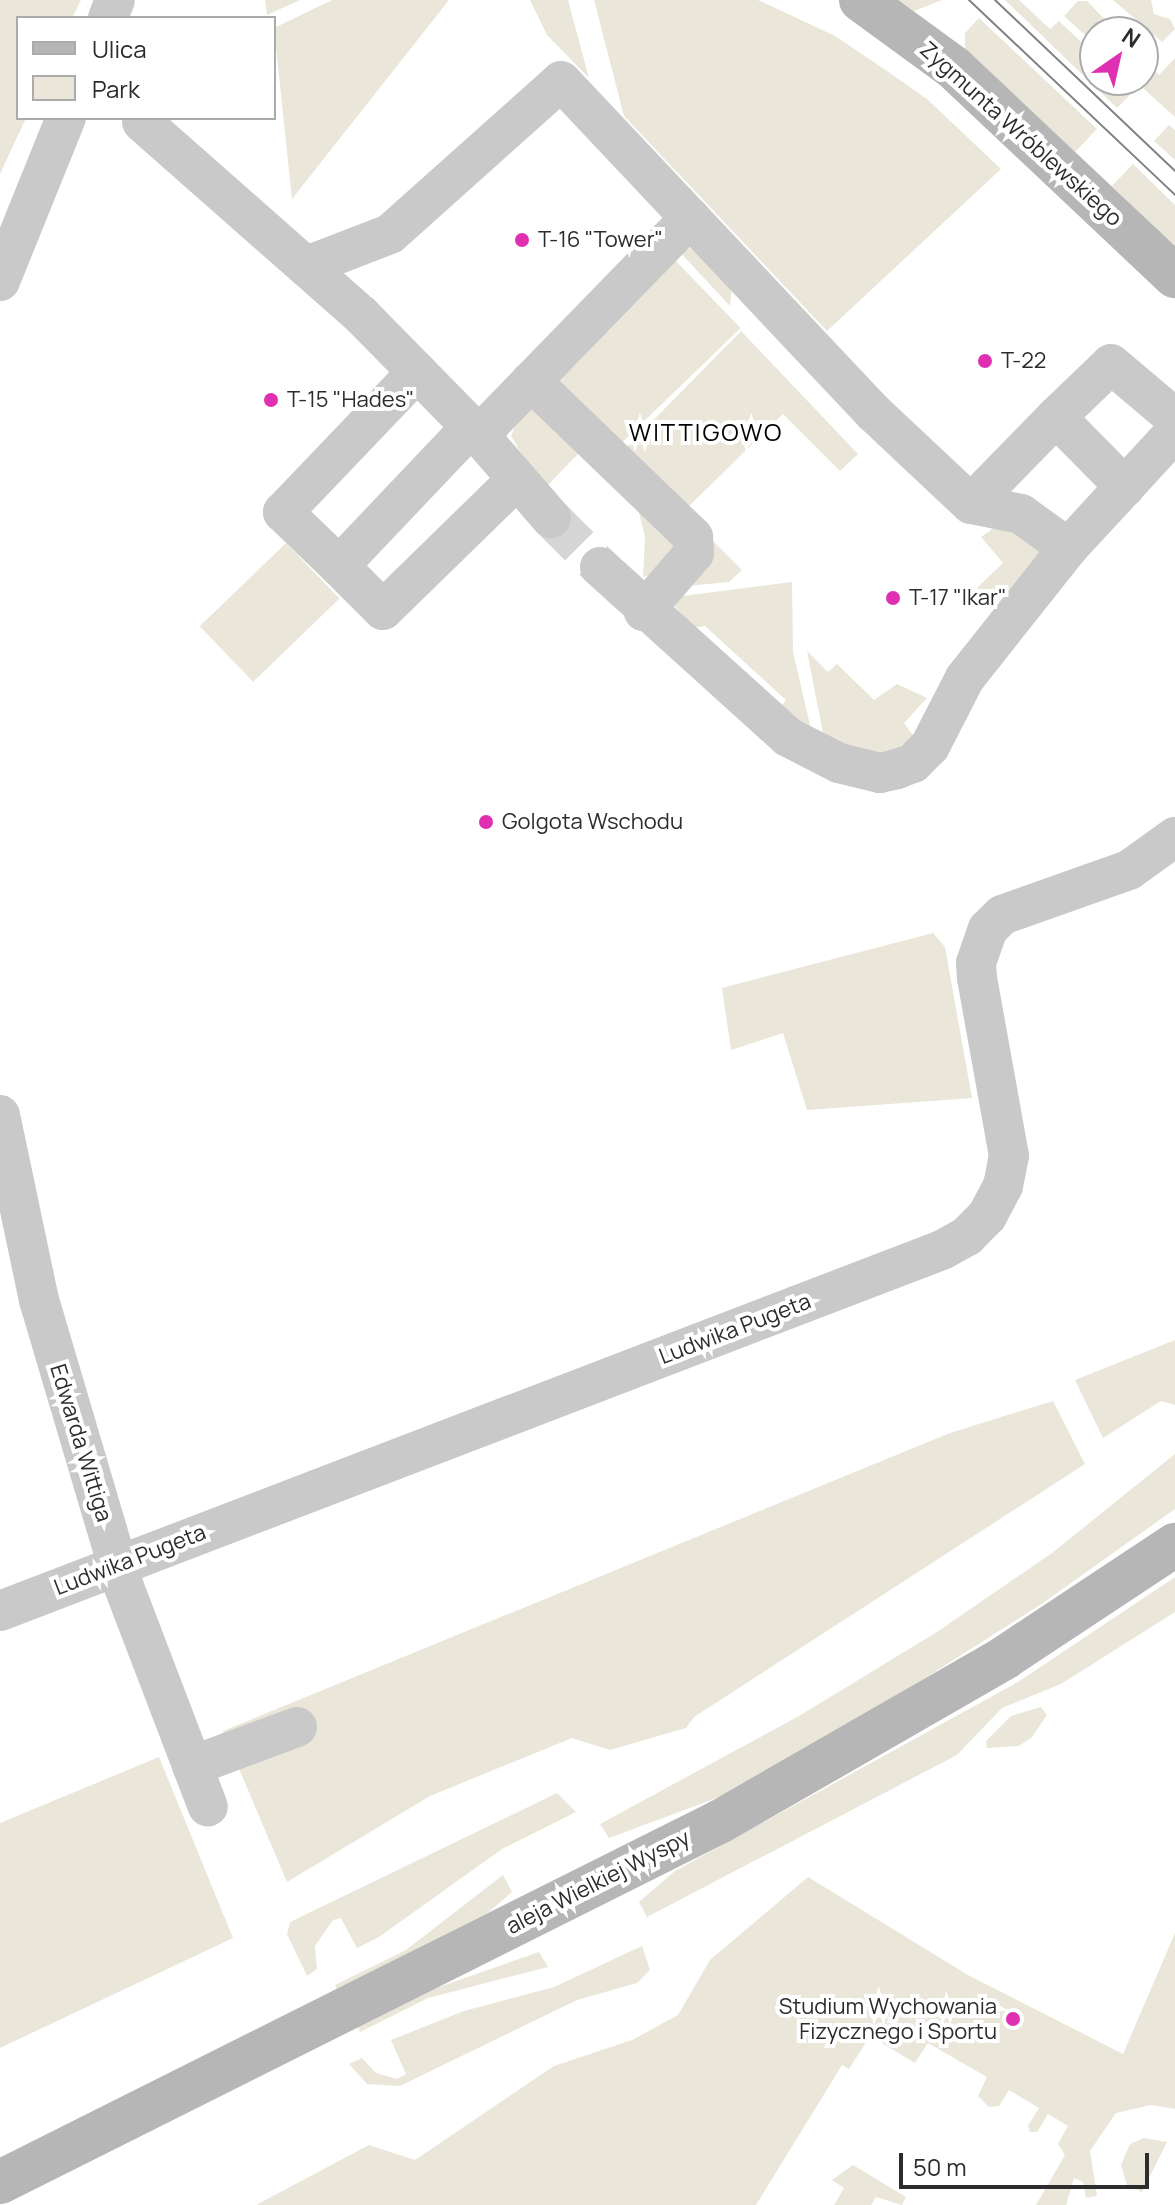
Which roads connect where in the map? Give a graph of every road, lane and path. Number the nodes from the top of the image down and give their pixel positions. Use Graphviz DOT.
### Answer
graph roads {
  1 [pos="861,0"];
  2 [pos="65,120"];
  3 [pos="142,122"];
  4 [pos="690,218"];
  5 [pos="307,266"];
  6 [pos="1175,276"];
  7 [pos="0,281"];
  8 [pos="417,372"];
  9 [pos="531,381"];
  10 [pos="1056,417"];
  11 [pos="1175,418"];
  12 [pos="475,431"];
  13 [pos="1175,432"];
  14 [pos="515,481"];
  15 [pos="1125,487"];
  16 [pos="971,504"];
  17 [pos="551,518"];
  18 [pos="1068,548"];
  19 [pos="339,566"];
  20 [pos="600,567"];
  21 [pos="644,611"];
  22 [pos="1175,837"];
  23 [pos="0,1115"];
  24 [pos="1175,1545"];
  25 [pos="118,1566"];
  26 [pos="0,1611"];
  27 [pos="297,1727"];
  28 [pos="192,1766"];
  29 [pos="208,1807"];
  30 [pos="0,2182"];
  1 -- 6 [label="main road, Zygmunta Wróblewskiego"];
  2 -- 7 [label="street"];
  3 -- 5 [label="street"];
  4 -- 5 [label="street"];
  4 -- 9 [label="street"];
  4 -- 16 [label="street"];
  5 -- 8 [label="street"];
  8 -- 12 [label="street"];
  8 -- 19 [label="street"];
  9 -- 12 [label="street"];
  9 -- 21 [label="street"];
  10 -- 11 [label="street"];
  10 -- 15 [label="street"];
  10 -- 16 [label="street"];
  12 -- 14 [label="street"];
  12 -- 19 [label="street"];
  13 -- 15 [label="street"];
  14 -- 17 [label="street"];
  14 -- 19 [label="street"];
  15 -- 18 [label="street"];
  16 -- 18 [label="street"];
  18 -- 21 [label="street"];
  20 -- 21 [label="street"];
  22 -- 25 [label="street, Ludwika Pugeta"];
  23 -- 25 [label="street, Edwarda Wittiga"];
  24 -- 30 [label="main road, aleja Wielkiej Wyspy"];
  25 -- 26 [label="street, Ludwika Pugeta"];
  25 -- 28 [label="street, Edwarda Wittiga"];
  27 -- 28 [label="street"];
  28 -- 29 [label="street, Edwarda Wittiga"];
}
